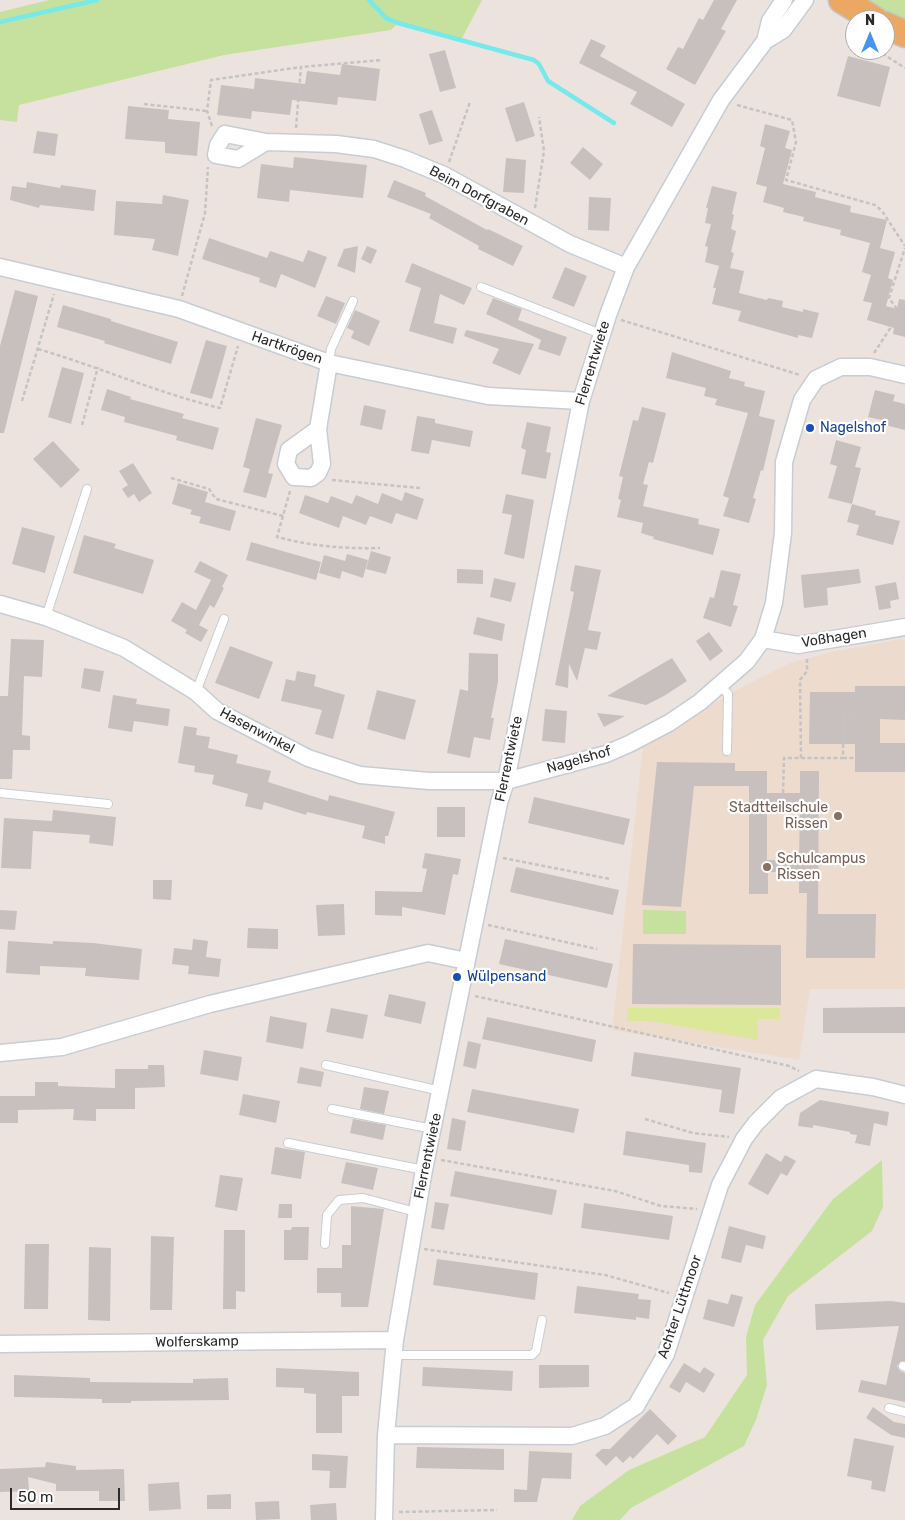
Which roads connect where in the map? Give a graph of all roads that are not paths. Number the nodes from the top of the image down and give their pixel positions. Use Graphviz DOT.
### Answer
graph roads {
  1 [pos="784,0"];
  2 [pos="805,0"];
  3 [pos="842,0"];
  4 [pos="858,10"];
  5 [pos="765,41"];
  6 [pos="266,142"];
  7 [pos="0,267"];
  8 [pos="626,267"];
  9 [pos="481,287"];
  10 [pos="353,301"];
  11 [pos="601,334"];
  12 [pos="329,363"];
  13 [pos="905,374"];
  14 [pos="581,401"];
  15 [pos="318,429"];
  16 [pos="87,489"];
  17 [pos="0,604"];
  18 [pos="46,617"];
  19 [pos="224,619"];
  20 [pos="905,627"];
  21 [pos="763,640"];
  22 [pos="720,686"];
  23 [pos="196,692"];
  24 [pos="727,751"];
  25 [pos="506,781"];
  26 [pos="0,793"];
  27 [pos="108,804"];
  28 [pos="466,961"];
  29 [pos="0,1053"];
  30 [pos="326,1065"];
  31 [pos="441,1091"];
  32 [pos="905,1095"];
  33 [pos="332,1109"];
  34 [pos="433,1129"];
  35 [pos="288,1142"];
  36 [pos="426,1164"];
  37 [pos="416,1212"];
  38 [pos="324,1244"];
  39 [pos="542,1320"];
  40 [pos="0,1344"];
  41 [pos="394,1347"];
  42 [pos="889,1408"];
  43 [pos="905,1412"];
  44 [pos="386,1435"];
  45 [pos="384,1516"];
  1 -- 5 [label="street, Flerrentwiete"];
  2 -- 5 [label="street, Flerrentwiete"];
  3 -- 4 [label="main road"];
  5 -- 8 [label="street, Flerrentwiete"];
  6 -- 6 [label="street, Beim Dorfgraben"];
  6 -- 8 [label="street, Beim Dorfgraben"];
  7 -- 12 [label="street, Hartkrögen"];
  8 -- 11 [label="street, Flerrentwiete"];
  9 -- 11 [label="lane"];
  10 -- 12 [label="lane"];
  11 -- 14 [label="street, Flerrentwiete"];
  12 -- 14 [label="street, Hartkrögen"];
  12 -- 15 [label="street"];
  13 -- 21 [label="street, Nagelshof"];
  14 -- 25 [label="street, Flerrentwiete"];
  15 -- 15 [label="street"];
  16 -- 18 [label="lane"];
  17 -- 18 [label="street, Hasenwinkel"];
  18 -- 23 [label="street, Hasenwinkel"];
  19 -- 23 [label="lane"];
  20 -- 21 [label="street, Voßhagen"];
  21 -- 22 [label="street, Nagelshof"];
  22 -- 24 [label="lane"];
  22 -- 25 [label="street, Nagelshof"];
  23 -- 25 [label="street, Hasenwinkel"];
  25 -- 28 [label="street, Flerrentwiete"];
  26 -- 27 [label="lane"];
  28 -- 29 [label="street"];
  28 -- 31 [label="street, Flerrentwiete"];
  30 -- 31 [label="lane"];
  31 -- 34 [label="street, Flerrentwiete"];
  32 -- 44 [label="street, Achter Lüttmoor"];
  33 -- 34 [label="lane"];
  34 -- 36 [label="street, Flerrentwiete"];
  35 -- 36 [label="lane"];
  36 -- 37 [label="street, Flerrentwiete"];
  37 -- 38 [label="lane"];
  37 -- 41 [label="street, Flerrentwiete"];
  39 -- 41 [label="lane"];
  40 -- 41 [label="street, Wolferskamp"];
  41 -- 44 [label="street, Flerrentwiete"];
  42 -- 43 [label="lane"];
  44 -- 45 [label="street, Flerrentwiete"];
}
